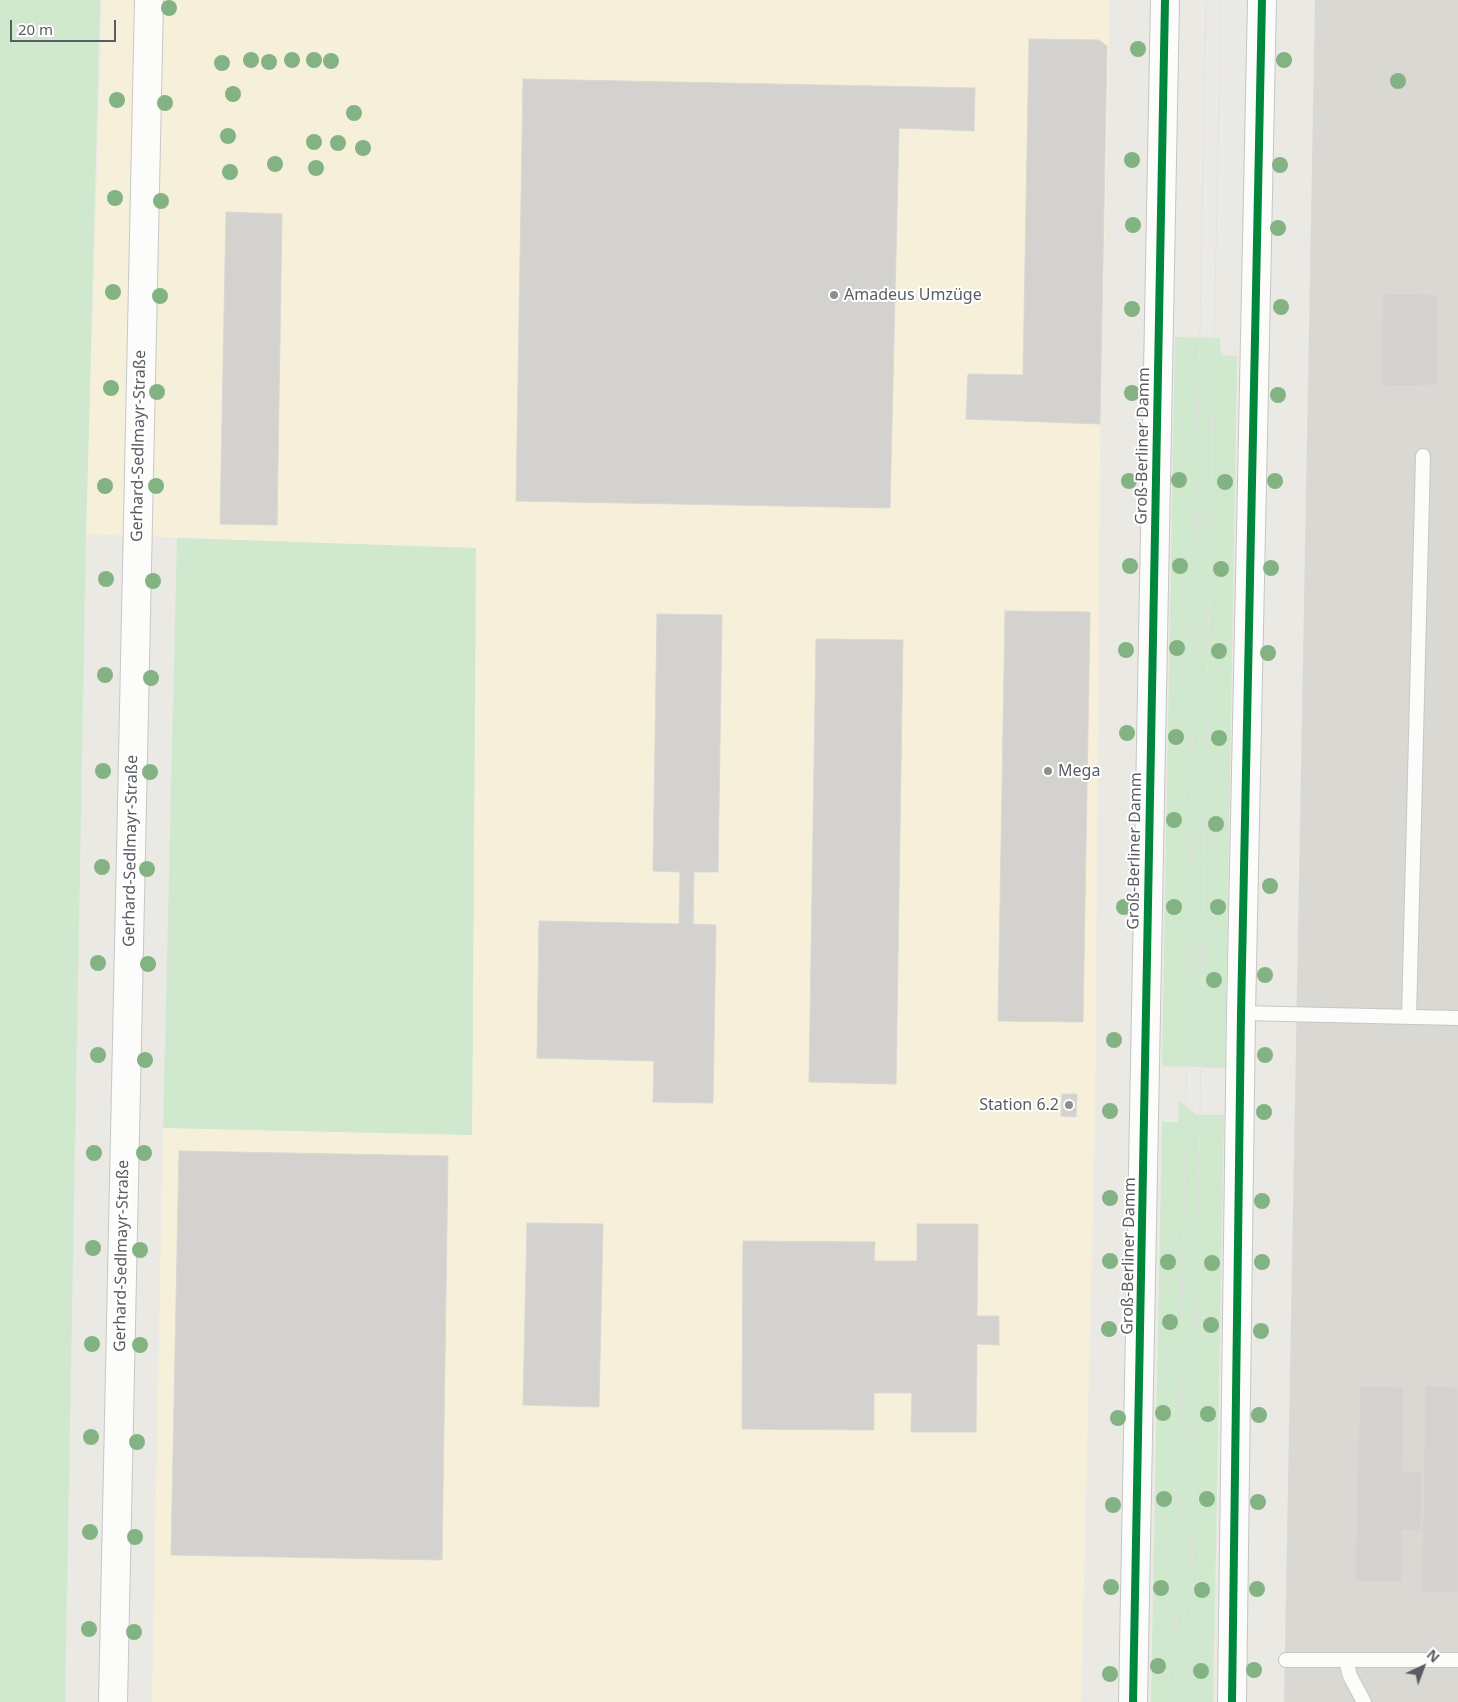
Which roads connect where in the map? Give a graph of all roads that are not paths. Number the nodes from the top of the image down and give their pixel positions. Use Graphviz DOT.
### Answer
graph roads {
  1 [pos="149,0"];
  2 [pos="1165,0"];
  3 [pos="1262,0"];
  4 [pos="1423,456"];
  5 [pos="1241,1013"];
  6 [pos="1409,1017"];
  7 [pos="1458,1018"];
  8 [pos="1286,1660"];
  9 [pos="1346,1660"];
  10 [pos="1458,1660"];
  11 [pos="113,1702"];
  12 [pos="1134,1702"];
  13 [pos="1232,1702"];
  14 [pos="1364,1702"];
  1 -- 11 [label="main road, Gerhard-Sedlmayr-Straße"];
  2 -- 12 [label="main road, Groß-Berliner Damm"];
  3 -- 5 [label="main road"];
  4 -- 6 [label="lane"];
  5 -- 6 [label="lane"];
  5 -- 13 [label="main road"];
  6 -- 7 [label="lane"];
  8 -- 9 [label="lane"];
  9 -- 10 [label="lane"];
  9 -- 14 [label="lane"];
}
